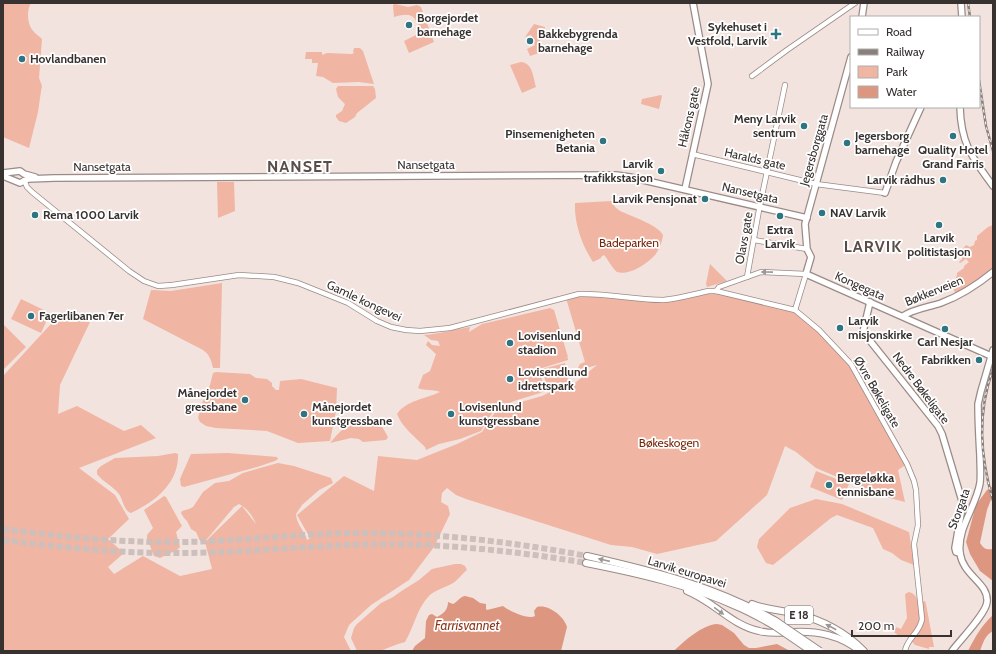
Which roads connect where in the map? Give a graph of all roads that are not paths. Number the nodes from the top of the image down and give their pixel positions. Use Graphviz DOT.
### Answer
graph roads {
  1 [pos="693,3"];
  2 [pos="855,3"];
  3 [pos="864,3"];
  4 [pos="961,3"];
  5 [pos="862,16"];
  6 [pos="962,16"];
  7 [pos="850,61"];
  8 [pos="752,76"];
  9 [pos="784,85"];
  10 [pos="921,108"];
  11 [pos="961,108"];
  12 [pos="692,154"];
  13 [pos="767,172"];
  14 [pos="3,175"];
  15 [pos="21,179"];
  16 [pos="816,184"];
  17 [pos="993,186"];
  18 [pos="685,189"];
  19 [pos="885,193"];
  20 [pos="760,207"];
  21 [pos="806,218"];
  22 [pos="754,240"];
  23 [pos="807,249"];
  24 [pos="993,272"];
  25 [pos="806,274"];
  26 [pos="747,277"];
  27 [pos="716,291"];
  28 [pos="870,302"];
  29 [pos="795,310"];
  30 [pos="903,316"];
  31 [pos="993,350"];
  32 [pos="992,355"];
  33 [pos="960,553"];
  34 [pos="587,556"];
  35 [pos="586,563"];
  36 [pos="681,586"];
  37 [pos="728,597"];
  38 [pos="775,623"];
  39 [pos="811,651"];
  40 [pos="820,651"];
  41 [pos="860,651"];
  42 [pos="864,651"];
  43 [pos="905,651"];
  44 [pos="952,651"];
  1 -- 12 [label="main road, Håkons gate"];
  2 -- 8 [label="street"];
  3 -- 5 [label="main road"];
  4 -- 6 [label="main road"];
  7 -- 16 [label="main road, Jegersborggata"];
  9 -- 13 [label="street, Olavs gate"];
  10 -- 19 [label="main road"];
  11 -- 17 [label="main road"];
  12 -- 13 [label="street, Haralds gate"];
  12 -- 18 [label="main road, Håkons gate"];
  13 -- 16 [label="street, Haralds gate"];
  13 -- 20 [label="street, Olavs gate"];
  14 -- 15 [label="main road, Nansetgata"];
  14 -- 15 [label="main road, Nansetgata"];
  15 -- 18 [label="main road, Nansetgata"];
  15 -- 27 [label="street, Gamle kongevei"];
  16 -- 19 [label="street, Haralds gate"];
  16 -- 21 [label="main road, Jegersborggata"];
  18 -- 20 [label="main road, Nansetgata"];
  20 -- 21 [label="main road, Nansetgata"];
  20 -- 22 [label="street, Olavs gate"];
  21 -- 23 [label="main road, Jegersborggata"];
  22 -- 23 [label="street"];
  22 -- 26 [label="street, Olavs gate"];
  23 -- 25 [label="main road, Jegersborggata"];
  24 -- 30 [label="main road, Bøkkerveien"];
  25 -- 26 [label="street, Kongegata, one-way"];
  25 -- 28 [label="main road, Kongegata"];
  25 -- 29 [label="street"];
  26 -- 27 [label="street, Kongegata"];
  27 -- 29 [label="street, Øvre Bøkeligate"];
  28 -- 30 [label="main road, Kongegata"];
  28 -- 33 [label="main road, Nedre Bøkeligate"];
  29 -- 43 [label="street, Øvre Bøkeligate"];
  30 -- 32 [label="main road, Kongegata"];
  31 -- 32 [label="main road, Storgata"];
  32 -- 33 [label="main road, Storgata"];
  33 -- 44 [label="main road, Storgata"];
  37 -- 34 [label="highway, Larvik europavei / E 18, one-way"];
  35 -- 36 [label="highway, Larvik europavei / E 18"];
  36 -- 38 [label="highway, Larvik europavei / E 18"];
  36 -- 41 [label="highway, E 18, one-way"];
  37 -- 38 [label="highway, Larvik europavei / E 18"];
  42 -- 37 [label="highway, E 18, one-way"];
  38 -- 39 [label="highway, E 18, bridge"];
  38 -- 40 [label="highway, E 18, bridge"];
}
